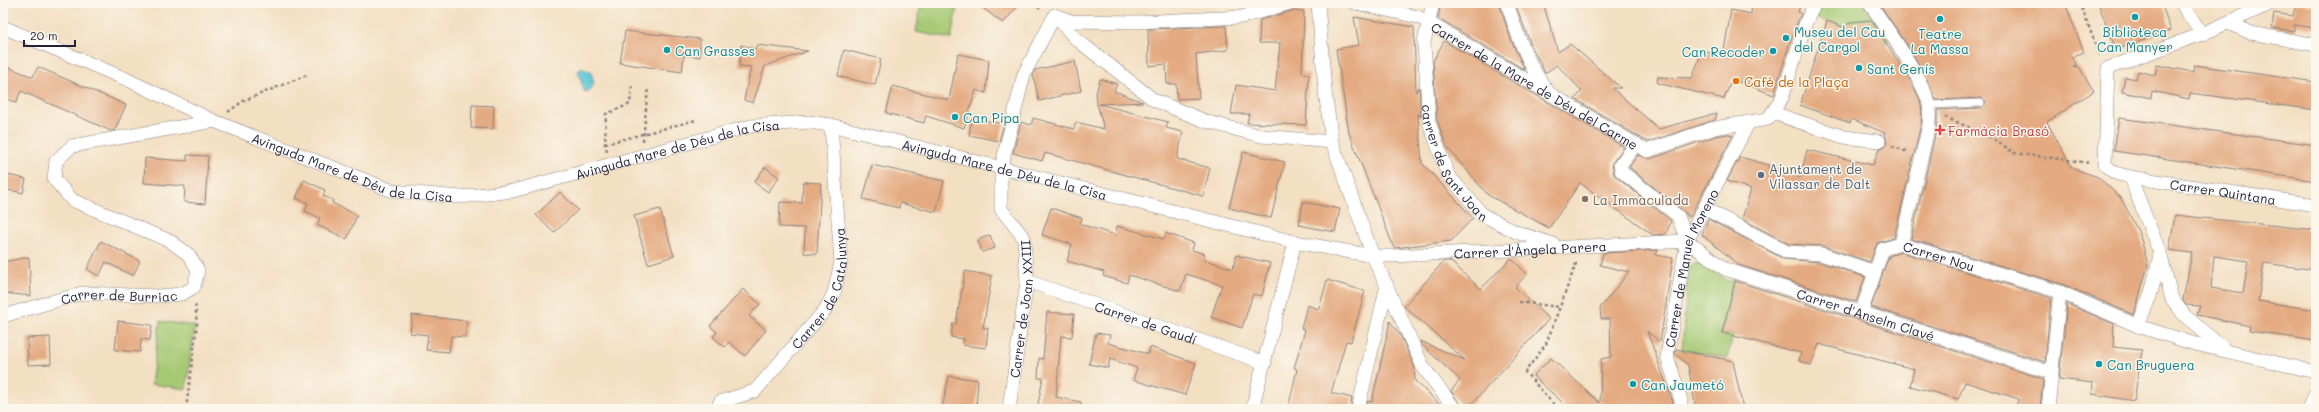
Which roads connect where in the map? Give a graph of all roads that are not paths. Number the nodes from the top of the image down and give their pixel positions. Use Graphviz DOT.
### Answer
graph roads {
  1 [pos="1290,3"];
  2 [pos="1318,3"];
  3 [pos="1355,3"];
  4 [pos="1433,3"];
  5 [pos="1507,3"];
  6 [pos="1815,3"];
  7 [pos="1869,3"];
  8 [pos="2181,3"];
  9 [pos="2272,3"];
  10 [pos="1055,15"];
  11 [pos="1428,22"];
  12 [pos="2228,23"];
  13 [pos="3,26"];
  14 [pos="2202,34"];
  15 [pos="2316,45"];
  16 [pos="1550,94"];
  17 [pos="1981,103"];
  18 [pos="1929,107"];
  19 [pos="1773,113"];
  20 [pos="214,121"];
  21 [pos="831,125"];
  22 [pos="1746,127"];
  23 [pos="1879,141"];
  24 [pos="1332,142"];
  25 [pos="1636,144"];
  26 [pos="1001,168"];
  27 [pos="2130,177"];
  28 [pos="2316,205"];
  29 [pos="1704,208"];
  30 [pos="1687,241"];
  31 [pos="1295,242"];
  32 [pos="1901,244"];
  33 [pos="1564,247"];
  34 [pos="2160,253"];
  35 [pos="1373,256"];
  36 [pos="1875,272"];
  37 [pos="1027,281"];
  38 [pos="1387,285"];
  39 [pos="2060,292"];
  40 [pos="1861,313"];
  41 [pos="3,316"];
  42 [pos="2138,326"];
  43 [pos="2224,349"];
  44 [pos="1265,363"];
  45 [pos="2316,372"];
  46 [pos="2052,373"];
  47 [pos="2316,393"];
  48 [pos="717,409"];
  49 [pos="1008,409"];
  50 [pos="1252,409"];
  51 [pos="1358,409"];
  52 [pos="1455,409"];
  53 [pos="1681,409"];
  54 [pos="2048,409"];
  55 [pos="2308,409"];
  1 -- 10 [label="street"];
  2 -- 24 [label="street"];
  3 -- 11 [label="street, Carrer de la Mare de Déu del Carme"];
  4 -- 11 [label="street, carrer de Sant Joan"];
  5 -- 16 [label="street"];
  6 -- 19 [label="street"];
  7 -- 18 [label="street"];
  8 -- 14 [label="street"];
  9 -- 12 [label="street"];
  10 -- 24 [label="street"];
  10 -- 26 [label="street"];
  11 -- 16 [label="street, Carrer de la Mare de Déu del Carme"];
  11 -- 33 [label="street, carrer de Sant Joan"];
  12 -- 14 [label="street"];
  12 -- 15 [label="street"];
  13 -- 20 [label="street, Avinguda Mare de Déu de la Cisa"];
  14 -- 27 [label="street, Carrer Quintana"];
  16 -- 25 [label="street, Carrer de la Mare de Déu del Carme"];
  17 -- 18 [label="lane"];
  18 -- 32 [label="street"];
  19 -- 22 [label="street"];
  19 -- 23 [label="street"];
  20 -- 21 [label="street, Avinguda Mare de Déu de la Cisa"];
  20 -- 41 [label="street, Carrer de Burriac"];
  21 -- 26 [label="street, Avinguda Mare de Déu de la Cisa"];
  21 -- 48 [label="street, Carrer de Catalunya"];
  22 -- 25 [label="street, Carrer de la Mare de Déu del Carme"];
  22 -- 29 [label="street, Carrer de Manuel Moreno"];
  24 -- 35 [label="street"];
  25 -- 30 [label="street"];
  26 -- 31 [label="street, Avinguda Mare de Déu de la Cisa"];
  26 -- 37 [label="street, Carrer de Joan XXIII"];
  27 -- 28 [label="street, Carrer Quintana"];
  27 -- 34 [label="street"];
  29 -- 30 [label="street, Carrer de Manuel Moreno"];
  29 -- 36 [label="street"];
  30 -- 33 [label="street, Carrer d'Àngela Parera"];
  30 -- 40 [label="street, Carrer d'Anselm Clavé"];
  30 -- 53 [label="street, Carrer de Manuel Moreno"];
  31 -- 35 [label="street, Avinguda Mare de Déu de la Cisa"];
  31 -- 44 [label="street"];
  32 -- 36 [label="street, Carrer Nou"];
  32 -- 39 [label="street, Carrer Nou"];
  33 -- 35 [label="street, Carrer d'Àngela Parera"];
  34 -- 42 [label="street"];
  34 -- 43 [label="street"];
  35 -- 38 [label="street"];
  36 -- 40 [label="street, Carrer Nou"];
  37 -- 44 [label="street, Carrer de Gaudí"];
  37 -- 49 [label="street, Carrer de Joan XXIII"];
  38 -- 51 [label="street"];
  38 -- 52 [label="street"];
  39 -- 42 [label="street"];
  39 -- 46 [label="street"];
  40 -- 46 [label="street, Carrer d'Anselm Clavé"];
  42 -- 43 [label="street"];
  43 -- 45 [label="street"];
  44 -- 50 [label="street"];
  46 -- 54 [label="street"];
  47 -- 55 [label="street"];
}
